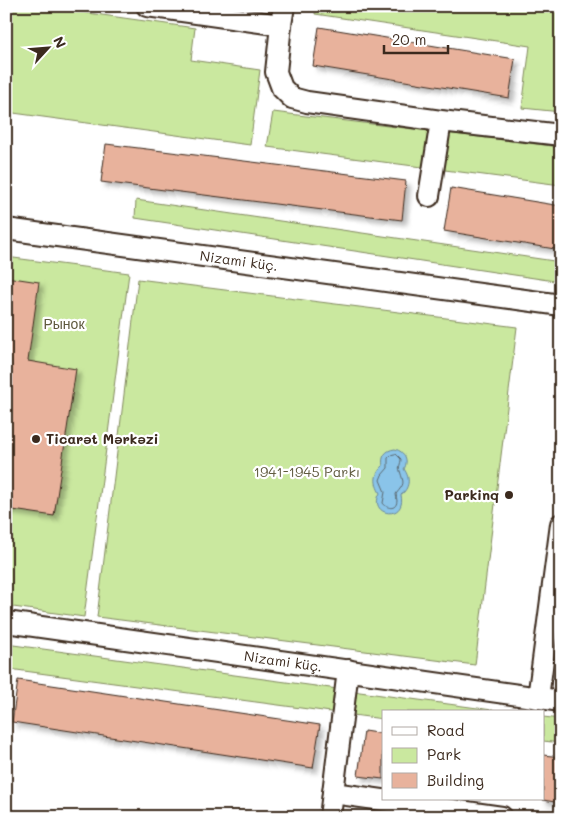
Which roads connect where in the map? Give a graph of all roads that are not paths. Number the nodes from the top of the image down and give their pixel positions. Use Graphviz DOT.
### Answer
graph roads {
  1 [pos="147,6"];
  2 [pos="283,15"];
  3 [pos="441,121"];
  4 [pos="561,135"];
  5 [pos="429,196"];
  6 [pos="6,229"];
  7 [pos="561,305"];
  8 [pos="561,524"];
  9 [pos="6,622"];
  10 [pos="348,670"];
  11 [pos="538,698"];
  12 [pos="561,701"];
  13 [pos="333,793"];
  14 [pos="398,810"];
  15 [pos="330,817"];
  16 [pos="502,817"];
  1 -- 2 [label="street"];
  2 -- 3 [label="street"];
  3 -- 4 [label="street"];
  3 -- 5 [label="street"];
  6 -- 7 [label="street, Nizami küç."];
  8 -- 11 [label="street"];
  9 -- 10 [label="street, Nizami küç."];
  10 -- 11 [label="street, Nizami küç."];
  10 -- 13 [label="street"];
  11 -- 12 [label="street, Nizami küç."];
  13 -- 14 [label="street"];
  13 -- 15 [label="street"];
  14 -- 16 [label="street"];
}
